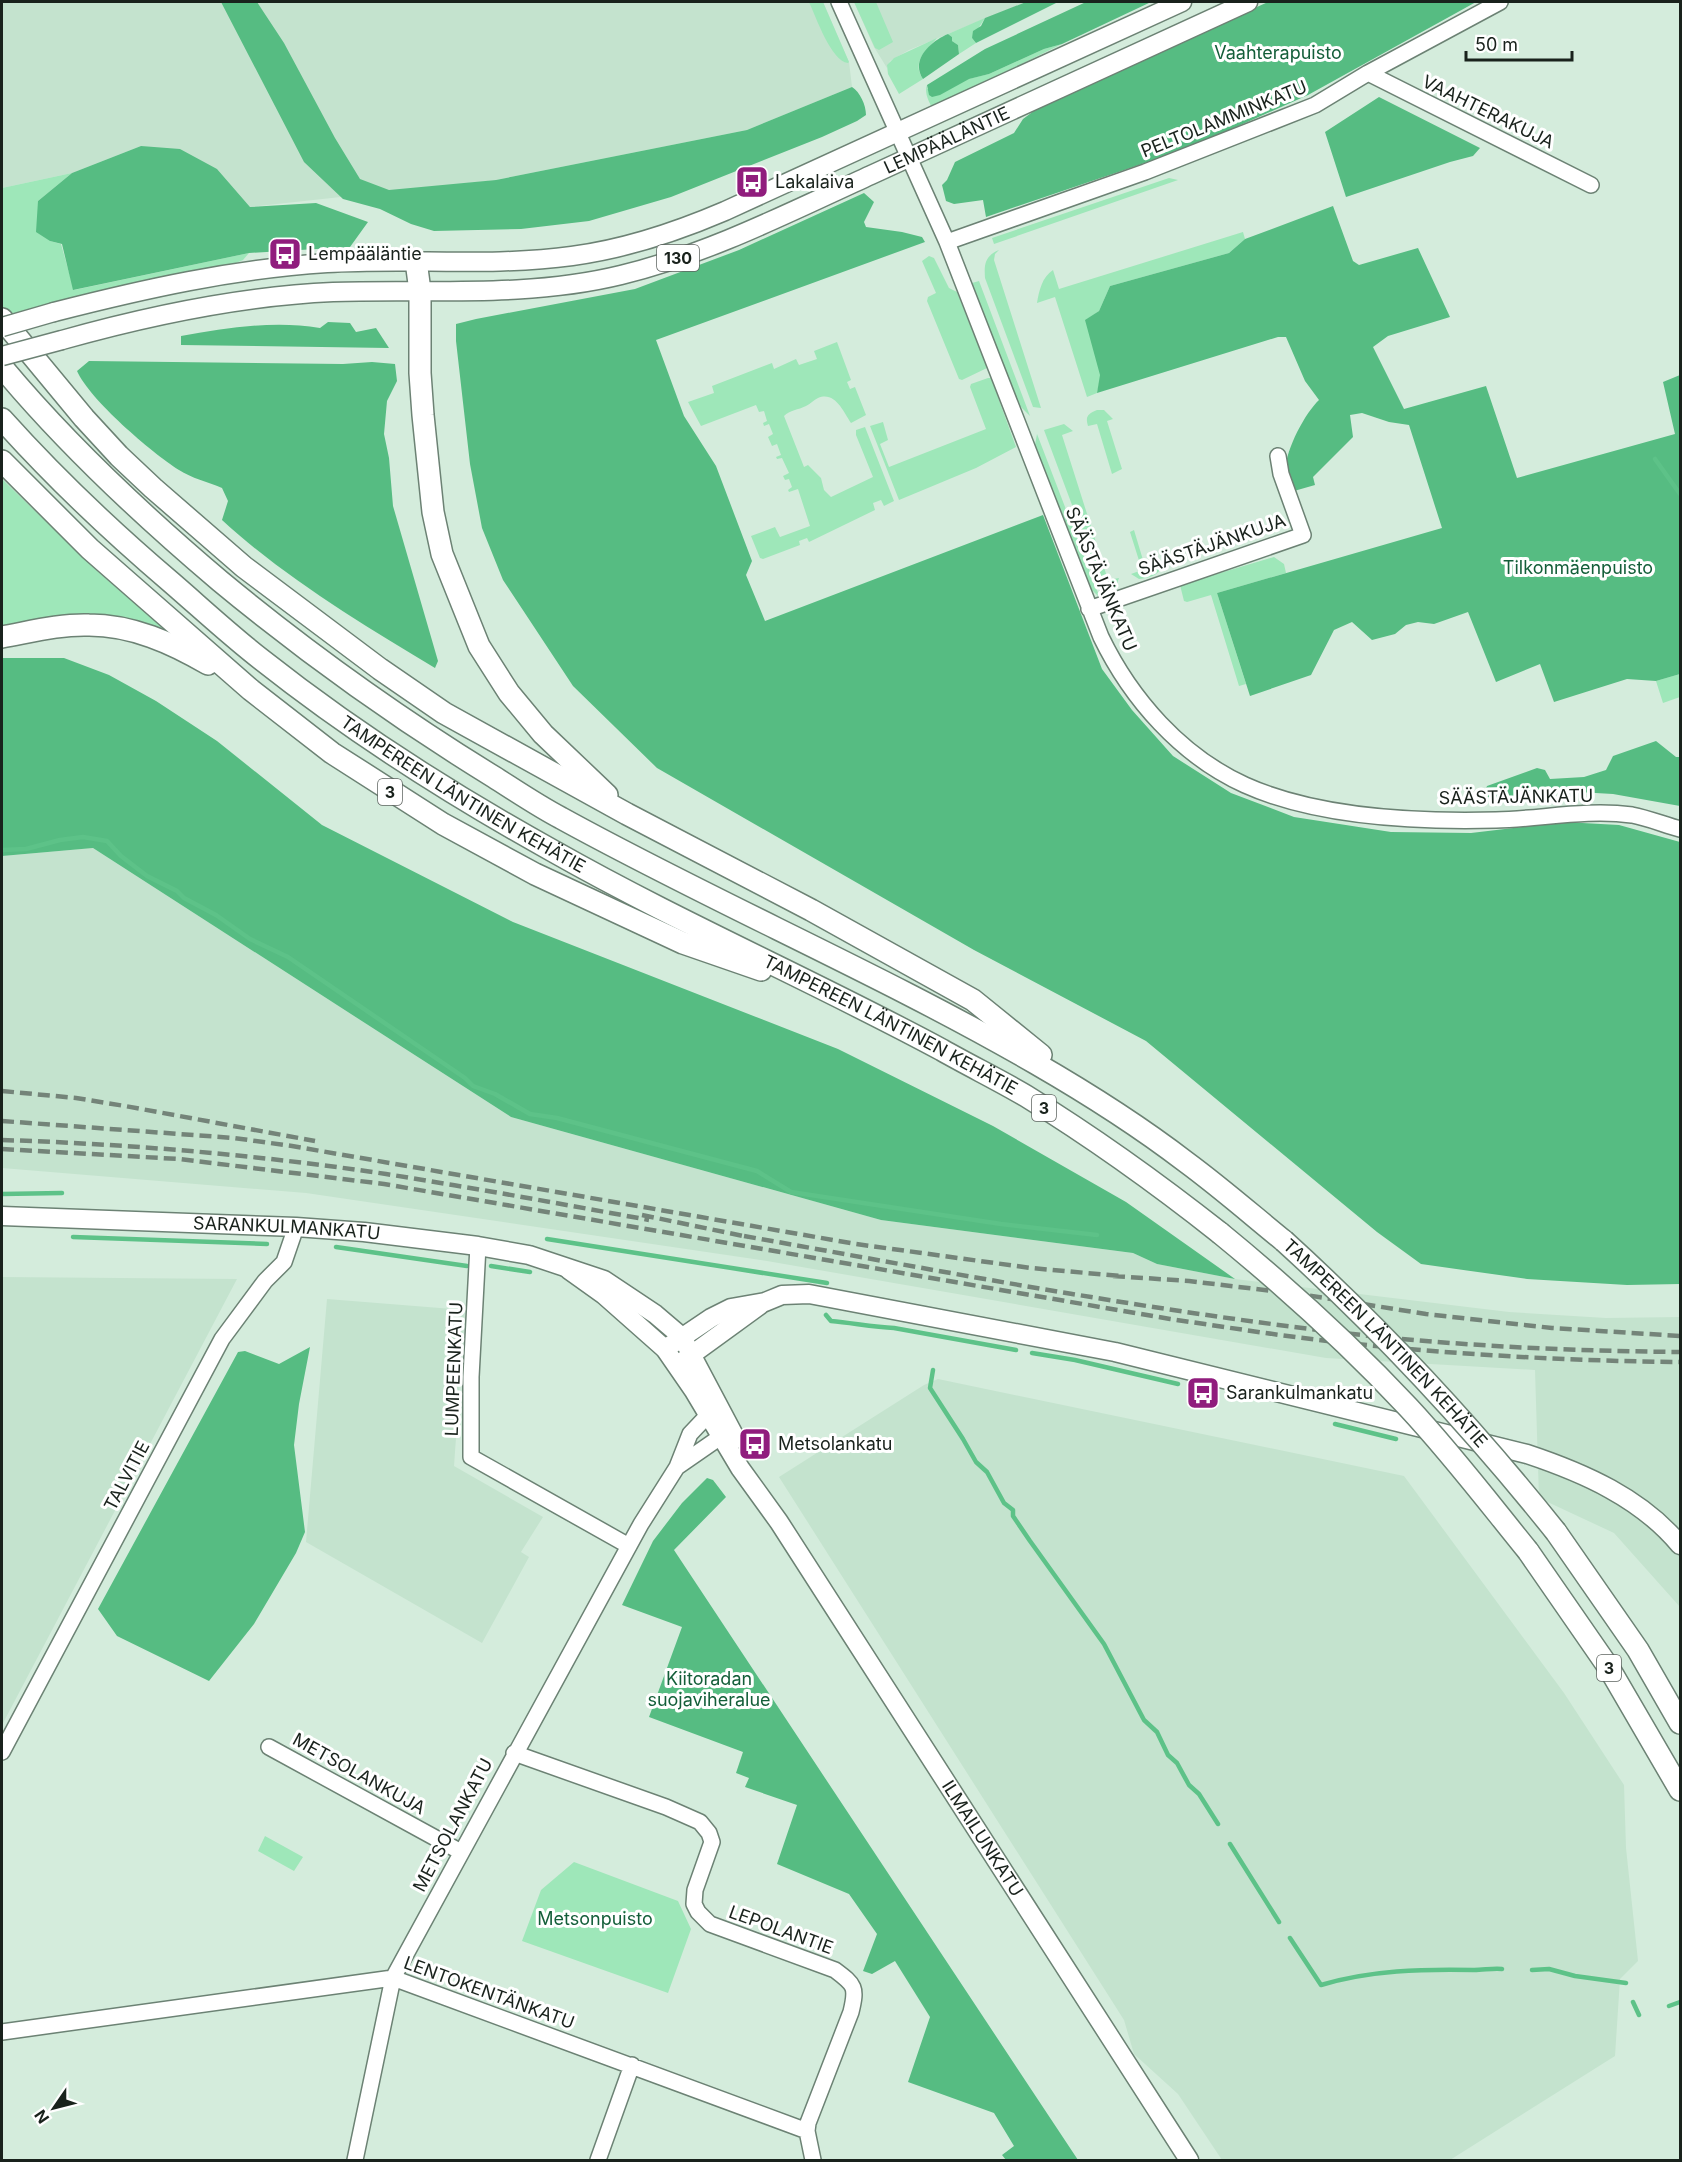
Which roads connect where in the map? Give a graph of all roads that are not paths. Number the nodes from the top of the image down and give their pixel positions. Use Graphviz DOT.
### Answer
graph roads {
  1 [pos="839,2"];
  2 [pos="1182,2"];
  3 [pos="1248,2"];
  4 [pos="1500,2"];
  5 [pos="1368,73"];
  6 [pos="898,132"];
  7 [pos="910,157"];
  8 [pos="1592,185"];
  9 [pos="947,242"];
  10 [pos="416,261"];
  11 [pos="420,291"];
  12 [pos="2,319"];
  13 [pos="2,327"];
  14 [pos="2,356"];
  15 [pos="2,367"];
  16 [pos="2,418"];
  17 [pos="1278,456"];
  18 [pos="2,461"];
  19 [pos="1089,609"];
  20 [pos="2,637"];
  21 [pos="251,690"];
  22 [pos="627,814"];
  23 [pos="1680,829"];
  24 [pos="855,1003"];
  25 [pos="1112,1111"];
  26 [pos="2,1216"];
  27 [pos="296,1227"];
  28 [pos="478,1246"];
  29 [pos="569,1270"];
  30 [pos="765,1302"];
  31 [pos="682,1337"];
  32 [pos="665,1349"];
  33 [pos="693,1354"];
  34 [pos="676,1365"];
  35 [pos="714,1412"];
  36 [pos="726,1433"];
  37 [pos="677,1467"];
  38 [pos="1680,1545"];
  39 [pos="629,1546"];
  40 [pos="1680,1723"];
  41 [pos="269,1747"];
  42 [pos="2,1752"];
  43 [pos="514,1753"];
  44 [pos="1680,1790"];
  45 [pos="461,1852"];
  46 [pos="393,1978"];
  47 [pos="2,2032"];
  48 [pos="632,2065"];
  49 [pos="807,2131"];
  50 [pos="355,2160"];
  51 [pos="598,2160"];
  52 [pos="813,2160"];
  53 [pos="1189,2160"];
  1 -- 6 [label="street, SÄÄSTÄJÄNKATU"];
  2 -- 6 [label="main road, LEMPÄÄLÄNTIE / 130"];
  3 -- 7 [label="main road, LEMPÄÄLÄNTIE / 130"];
  4 -- 5 [label="street, PELTOLAMMINKATU"];
  5 -- 8 [label="street, VAAHTERAKUJA"];
  5 -- 9 [label="street, PELTOLAMMINKATU"];
  6 -- 7 [label="street, SÄÄSTÄJÄNKATU"];
  6 -- 10 [label="main road, LEMPÄÄLÄNTIE / 130"];
  7 -- 9 [label="street, SÄÄSTÄJÄNKATU"];
  7 -- 11 [label="main road, LEMPÄÄLÄNTIE / 130"];
  9 -- 19 [label="street, SÄÄSTÄJÄNKATU"];
  10 -- 11 [label="highway"];
  10 -- 13 [label="main road, LEMPÄÄLÄNTIE / 130, bridge"];
  11 -- 14 [label="main road, LEMPÄÄLÄNTIE / 130, bridge"];
  11 -- 22 [label="highway"];
  12 -- 22 [label="highway, 3"];
  15 -- 25 [label="highway, TAMPEREEN LÄNTINEN KEHÄTIE"];
  16 -- 24 [label="highway, TAMPEREEN LÄNTINEN KEHÄTIE"];
  17 -- 19 [label="street, SÄÄSTÄJÄNKUJA"];
  18 -- 21 [label="highway, 3"];
  19 -- 23 [label="street, SÄÄSTÄJÄNKATU"];
  20 -- 21 [label="highway"];
  21 -- 24 [label="highway, 3"];
  22 -- 25 [label="highway, 3"];
  24 -- 44 [label="highway, TAMPEREEN LÄNTINEN KEHÄTIE / 3, bridge"];
  25 -- 40 [label="highway, TAMPEREEN LÄNTINEN KEHÄTIE / 3, bridge"];
  26 -- 27 [label="main road, SARANKULMANKATU"];
  27 -- 28 [label="main road, SARANKULMANKATU"];
  27 -- 42 [label="street, TALVITIE"];
  28 -- 29 [label="main road, SARANKULMANKATU"];
  28 -- 39 [label="street, LUMPEENKATU"];
  29 -- 31 [label="main road, SARANKULMANKATU"];
  29 -- 32 [label="main road, SARANKULMANKATU"];
  30 -- 31 [label="main road"];
  30 -- 33 [label="main road"];
  30 -- 38 [label="main road"];
  31 -- 32 [label="main road"];
  31 -- 33 [label="main road, ILMAILUNKATU"];
  32 -- 34 [label="main road, SARANKULMANKATU"];
  33 -- 34 [label="main road"];
  33 -- 35 [label="main road, ILMAILUNKATU"];
  34 -- 35 [label="main road, ILMAILUNKATU"];
  35 -- 36 [label="main road, ILMAILUNKATU"];
  35 -- 37 [label="street, METSOLANKATU"];
  36 -- 37 [label="street, METSOLANKATU"];
  36 -- 53 [label="main road, ILMAILUNKATU"];
  37 -- 39 [label="street, METSOLANKATU"];
  39 -- 43 [label="street, METSOLANKATU"];
  41 -- 45 [label="street, METSOLANKUJA"];
  43 -- 45 [label="street, METSOLANKATU"];
  43 -- 49 [label="street, LEPOLANTIE"];
  45 -- 46 [label="street, METSOLANKATU"];
  46 -- 47 [label="street, LENTOKENTÄNKATU"];
  46 -- 48 [label="street, LENTOKENTÄNKATU"];
  46 -- 50 [label="street, METSOLANKATU"];
  48 -- 49 [label="street, LENTOKENTÄNKATU"];
  48 -- 51 [label="street"];
  49 -- 52 [label="street, LEPOLANTIE"];
}
